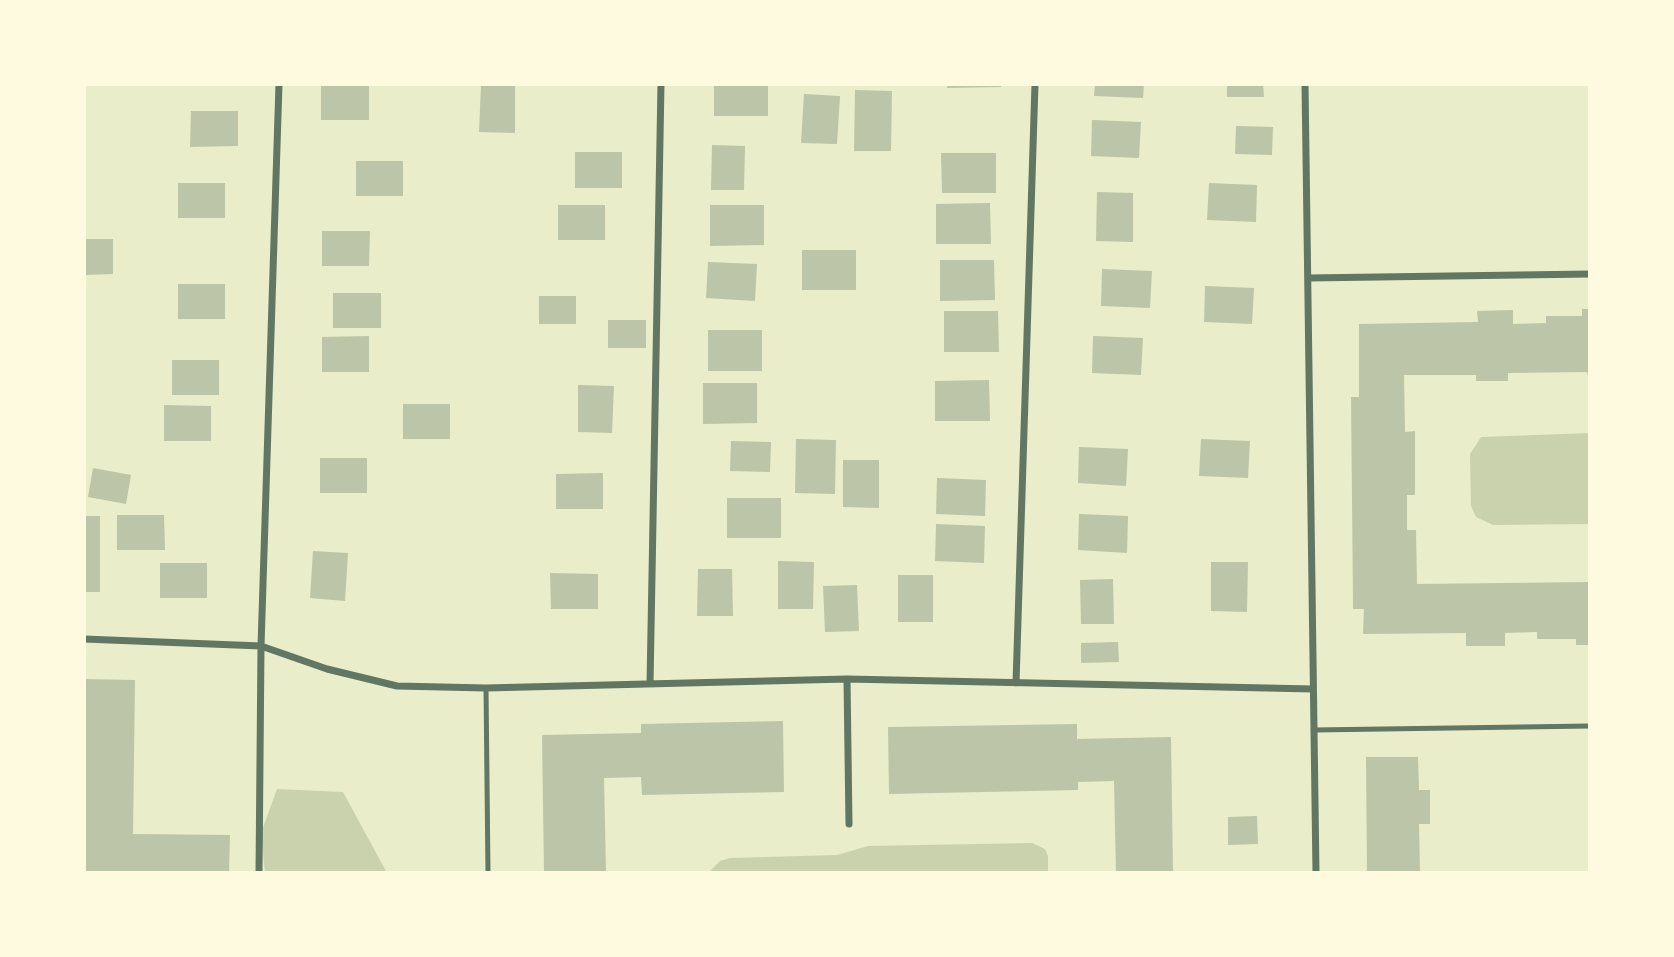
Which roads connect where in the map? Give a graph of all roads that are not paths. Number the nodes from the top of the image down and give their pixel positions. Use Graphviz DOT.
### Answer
graph roads {
  1 [pos="279,84"];
  2 [pos="661,84"];
  3 [pos="1035,84"];
  4 [pos="1305,84"];
  5 [pos="1590,274"];
  6 [pos="1308,278"];
  7 [pos="84,639"];
  8 [pos="261,646"];
  9 [pos="847,679"];
  10 [pos="1016,683"];
  11 [pos="650,684"];
  12 [pos="486,688"];
  13 [pos="1313,689"];
  14 [pos="1590,726"];
  15 [pos="1314,730"];
  16 [pos="849,824"];
  17 [pos="259,873"];
  18 [pos="488,873"];
  19 [pos="1316,873"];
  1 -- 8 [label="street"];
  2 -- 11 [label="street"];
  3 -- 10 [label="street"];
  4 -- 6 [label="street"];
  5 -- 6 [label="street"];
  6 -- 13 [label="street"];
  7 -- 8 [label="street"];
  8 -- 12 [label="street"];
  8 -- 17 [label="street"];
  9 -- 10 [label="street"];
  9 -- 11 [label="street"];
  9 -- 16 [label="street"];
  10 -- 13 [label="street"];
  11 -- 12 [label="street"];
  12 -- 18 [label="lane"];
  13 -- 15 [label="street"];
  14 -- 15 [label="lane"];
  15 -- 19 [label="street"];
}
